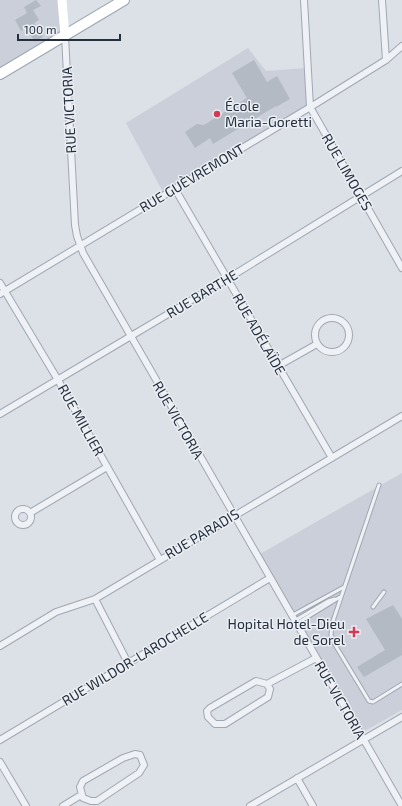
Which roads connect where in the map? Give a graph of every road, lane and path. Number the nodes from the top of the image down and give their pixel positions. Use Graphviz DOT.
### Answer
graph roads {
  1 [pos="62,0"];
  2 [pos="124,0"];
  3 [pos="304,0"];
  4 [pos="382,0"];
  5 [pos="64,36"];
  6 [pos="402,46"];
  7 [pos="386,60"];
  8 [pos="0,74"];
  9 [pos="310,107"];
  10 [pos="402,171"];
  11 [pos="175,188"];
  12 [pos="360,196"];
  13 [pos="80,246"];
  14 [pos="402,268"];
  15 [pos="227,279"];
  16 [pos="0,283"];
  17 [pos="2,293"];
  18 [pos="130,337"];
  19 [pos="317,344"];
  20 [pos="278,366"];
  21 [pos="58,380"];
  22 [pos="0,414"];
  23 [pos="402,416"];
  24 [pos="332,458"];
  25 [pos="107,466"];
  26 [pos="379,486"];
  27 [pos="30,513"];
  28 [pos="233,515"];
  29 [pos="160,560"];
  30 [pos="270,578"];
  31 [pos="344,587"];
  32 [pos="384,592"];
  33 [pos="341,596"];
  34 [pos="95,599"];
  35 [pos="373,607"];
  36 [pos="294,620"];
  37 [pos="0,646"];
  38 [pos="316,658"];
  39 [pos="128,663"];
  40 [pos="267,684"];
  41 [pos="402,684"];
  42 [pos="402,717"];
  43 [pos="0,740"];
  44 [pos="363,740"];
  45 [pos="0,762"];
  46 [pos="297,778"];
  47 [pos="81,796"];
  48 [pos="26,806"];
  49 [pos="64,806"];
  50 [pos="250,806"];
  51 [pos="313,806"];
  52 [pos="402,806"];
  1 -- 5 [label="street, RUE VICTORIA"];
  2 -- 5 [label="main road"];
  3 -- 9 [label="street, RUE LIMOGES"];
  4 -- 7 [label="street"];
  5 -- 8 [label="main road"];
  5 -- 13 [label="street, RUE VICTORIA"];
  6 -- 7 [label="street, RUE GUÈVREMONT"];
  7 -- 9 [label="street, RUE GUÈVREMONT"];
  9 -- 11 [label="street, RUE GUÈVREMONT"];
  9 -- 12 [label="street, RUE LIMOGES"];
  10 -- 12 [label="street, RUE BARTHE"];
  11 -- 13 [label="street, RUE GUÈVREMONT"];
  11 -- 15 [label="street, RUE ADÉLAÏDE"];
  12 -- 14 [label="street, RUE LIMOGES"];
  12 -- 15 [label="street, RUE BARTHE"];
  13 -- 17 [label="street, RUE GUÈVREMONT"];
  13 -- 18 [label="street, RUE VICTORIA"];
  15 -- 18 [label="street, RUE BARTHE"];
  15 -- 20 [label="street, RUE ADÉLAÏDE"];
  16 -- 17 [label="street, RUE MILLIER"];
  17 -- 21 [label="street, RUE MILLIER"];
  18 -- 21 [label="street, RUE BARTHE"];
  18 -- 28 [label="street, RUE VICTORIA"];
  19 -- 19 [label="street"];
  19 -- 20 [label="street"];
  20 -- 24 [label="street, RUE ADÉLAÏDE"];
  21 -- 22 [label="street, RUE BARTHE"];
  21 -- 25 [label="street, RUE MILLIER"];
  23 -- 24 [label="street, RUE PARADIS"];
  24 -- 28 [label="street, RUE PARADIS"];
  25 -- 27 [label="street"];
  25 -- 29 [label="street, RUE MILLIER"];
  26 -- 31 [label="lane"];
  28 -- 29 [label="street, RUE PARADIS"];
  28 -- 30 [label="street, RUE VICTORIA"];
  29 -- 34 [label="street, RUE PARADIS"];
  30 -- 36 [label="street, RUE VICTORIA"];
  30 -- 39 [label="street, RUE WILDOR-LAROCHELLE"];
  31 -- 33 [label="lane"];
  31 -- 36 [label="lane"];
  32 -- 35 [label="lane"];
  33 -- 36 [label="lane"];
  33 -- 41 [label="lane"];
  34 -- 37 [label="street, RUE PARADIS"];
  34 -- 39 [label="street"];
  36 -- 38 [label="street, RUE VICTORIA"];
  38 -- 40 [label="street"];
  38 -- 44 [label="street, RUE VICTORIA"];
  39 -- 43 [label="street, RUE WILDOR-LAROCHELLE"];
  40 -- 40 [label="street"];
  42 -- 44 [label="street"];
  44 -- 46 [label="street"];
  44 -- 52 [label="street, RUE VICTORIA"];
  45 -- 48 [label="street"];
  46 -- 50 [label="street"];
  46 -- 51 [label="street"];
  47 -- 47 [label="street"];
  47 -- 49 [label="street"];
}
